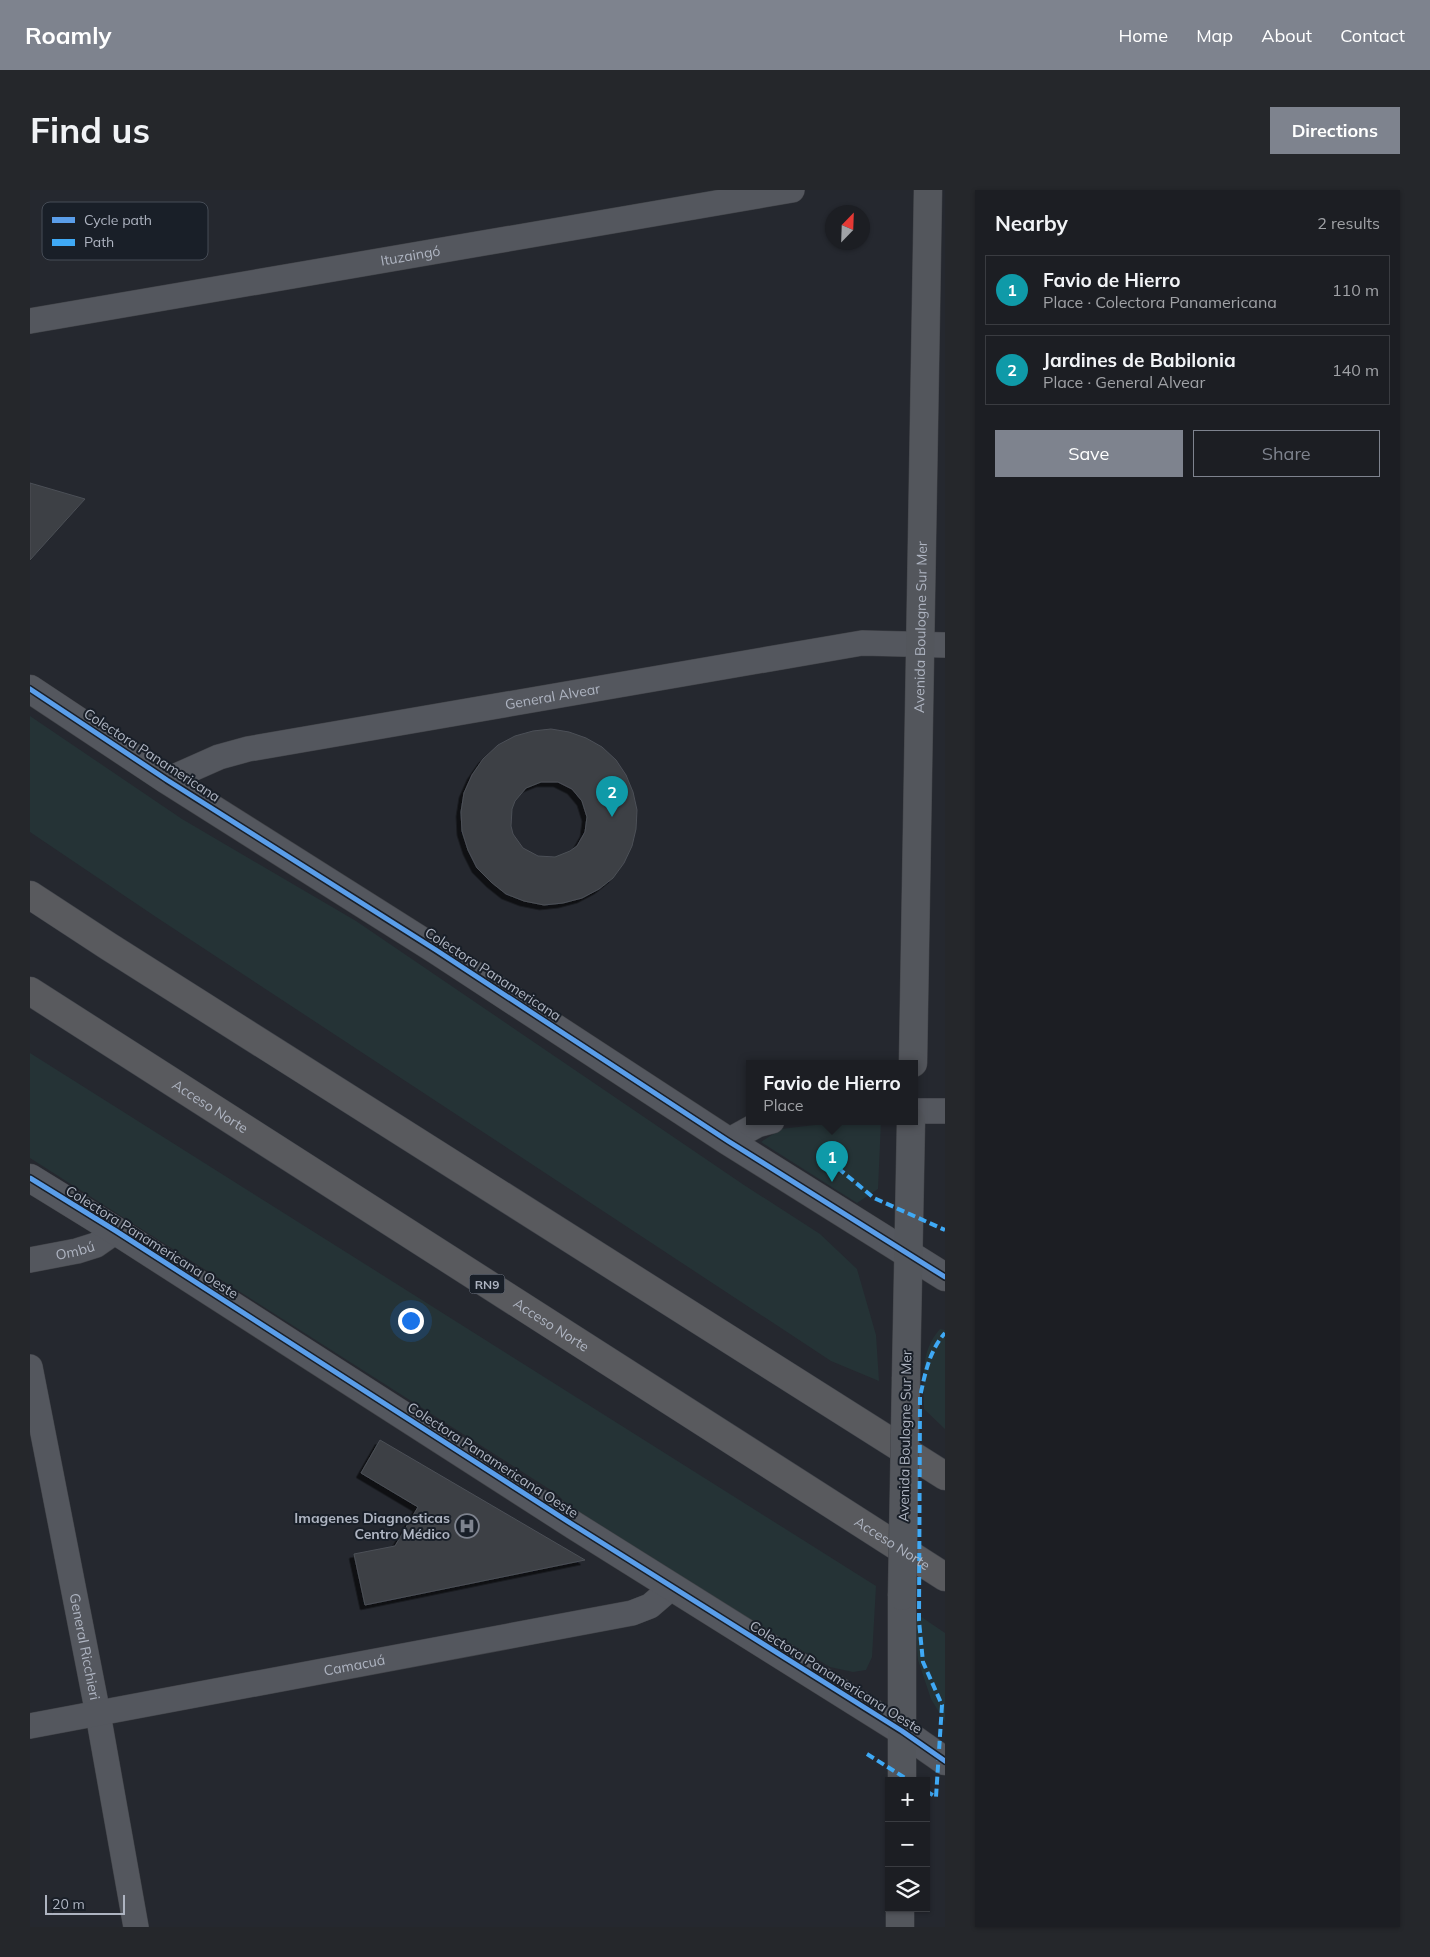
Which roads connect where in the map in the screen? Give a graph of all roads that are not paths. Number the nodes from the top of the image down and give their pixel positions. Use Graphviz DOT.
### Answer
graph roads {
  1 [pos="792,190"];
  2 [pos="928,190"];
  3 [pos="30,321"];
  4 [pos="933,645"];
  5 [pos="30,689"];
  6 [pos="167,780"];
  7 [pos="30,878"];
  8 [pos="30,895"];
  9 [pos="108,946"];
  10 [pos="30,991"];
  11 [pos="30,995"];
  12 [pos="69,1016"];
  13 [pos="913,1060"];
  14 [pos="918,1110"];
  15 [pos="945,1111"];
  16 [pos="757,1125"];
  17 [pos="912,1125"];
  18 [pos="728,1141"];
  19 [pos="30,1178"];
  20 [pos="116,1231"];
  21 [pos="908,1254"];
  22 [pos="30,1260"];
  23 [pos="945,1277"];
  24 [pos="30,1367"];
  25 [pos="945,1476"];
  26 [pos="945,1578"];
  27 [pos="672,1587"];
  28 [pos="98,1714"];
  29 [pos="30,1726"];
  30 [pos="902,1731"];
  31 [pos="945,1761"];
  32 [pos="902,1777"];
  33 [pos="900,1912"];
  34 [pos="136,1927"];
  35 [pos="900,1927"];
  1 -- 3 [label="street, Ituzaingó"];
  2 -- 4 [label="main road, Avenida Boulogne Sur Mer"];
  4 -- 6 [label="street, General Alvear"];
  4 -- 13 [label="main road, Avenida Boulogne Sur Mer"];
  5 -- 6 [label="street, Colectora Panamericana"];
  6 -- 18 [label="street, Colectora Panamericana"];
  7 -- 9 [label="highway"];
  8 -- 9 [label="highway"];
  9 -- 25 [label="highway"];
  10 -- 12 [label="highway, Acceso Norte / RN9"];
  11 -- 12 [label="highway"];
  12 -- 26 [label="highway, Acceso Norte / RN9"];
  14 -- 15 [label="street"];
  16 -- 18 [label="street"];
  17 -- 21 [label="main road, Avenida Boulogne Sur Mer"];
  18 -- 21 [label="street, Colectora Panamericana"];
  19 -- 20 [label="street, Colectora Panamericana Oeste"];
  20 -- 22 [label="street, Ombú"];
  20 -- 27 [label="street, Colectora Panamericana Oeste"];
  21 -- 23 [label="street, Colectora Panamericana"];
  21 -- 30 [label="main road, Avenida Boulogne Sur Mer, bridge"];
  24 -- 28 [label="street, General Ricchieri"];
  27 -- 28 [label="street, Camacuá"];
  27 -- 30 [label="street, Colectora Panamericana Oeste"];
  28 -- 29 [label="street, Camacuá"];
  28 -- 34 [label="street, General Ricchieri"];
  30 -- 31 [label="street, Colectora Panamericana Oeste"];
  30 -- 32 [label="main road, Avenida Boulogne Sur Mer"];
  33 -- 35 [label="main road"];
}
